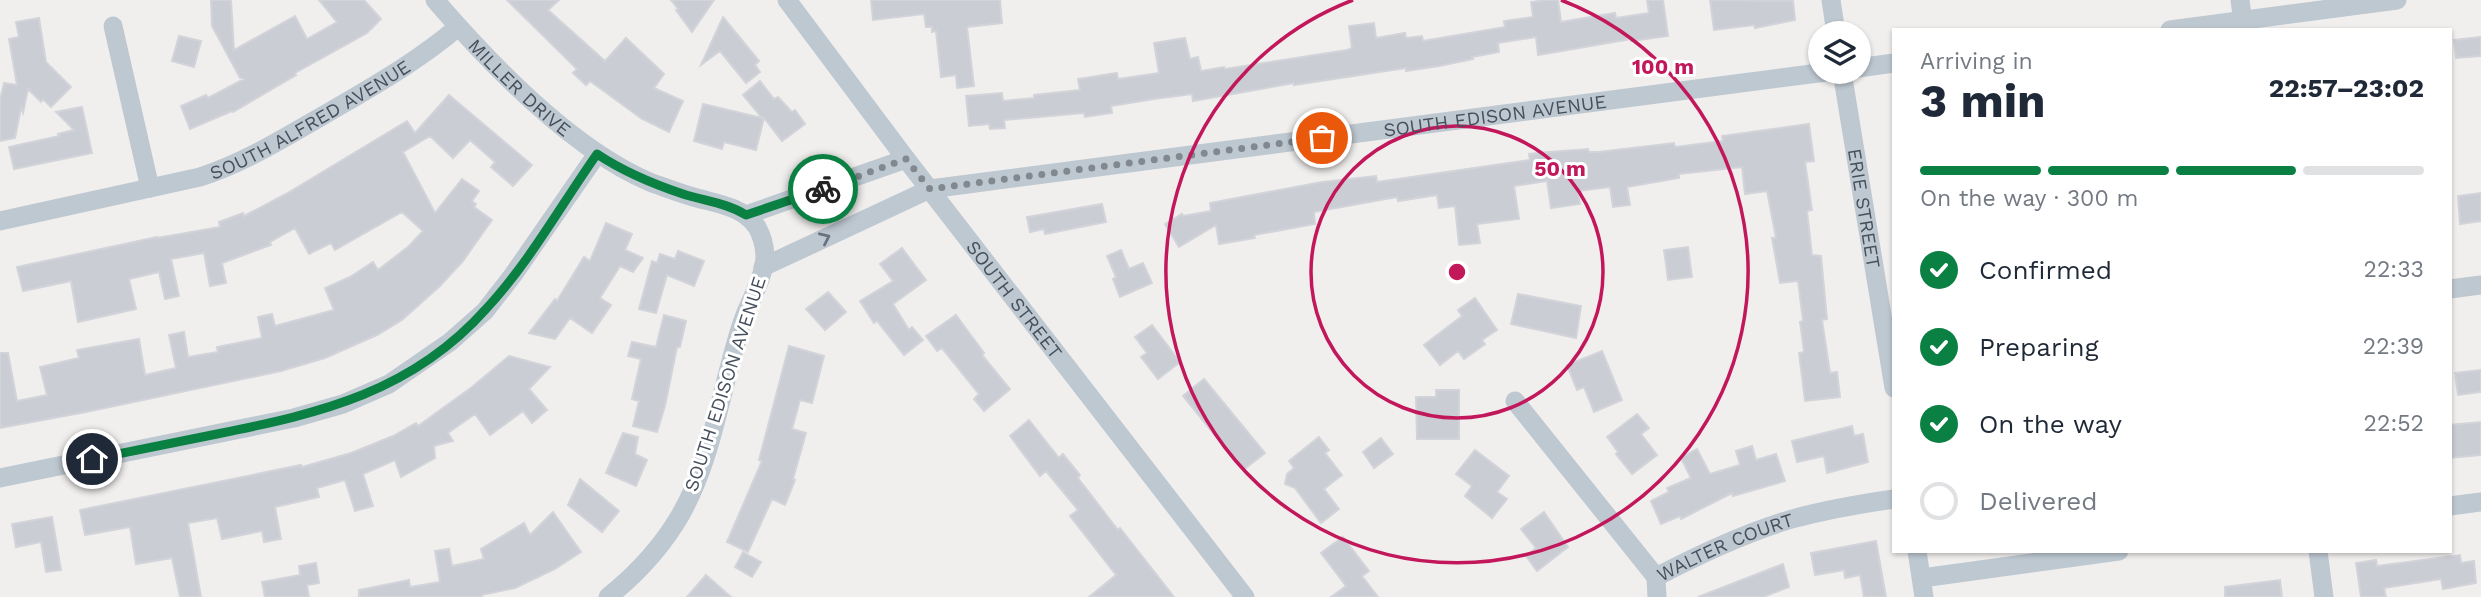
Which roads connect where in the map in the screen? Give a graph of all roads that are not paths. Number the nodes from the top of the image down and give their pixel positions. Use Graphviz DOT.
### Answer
graph roads {
  1 [pos="435,0"];
  2 [pos="787,0"];
  3 [pos="1831,0"];
  4 [pos="2240,0"];
  5 [pos="2397,0"];
  6 [pos="1834,21"];
  7 [pos="2243,25"];
  8 [pos="113,26"];
  9 [pos="458,27"];
  10 [pos="2199,28"];
  11 [pos="1892,64"];
  12 [pos="1871,67"];
  13 [pos="1808,74"];
  14 [pos="1844,84"];
  15 [pos="597,154"];
  16 [pos="906,159"];
  17 [pos="150,188"];
  18 [pos="930,189"];
  19 [pos="746,215"];
  20 [pos="0,221"];
  21 [pos="763,267"];
  22 [pos="2481,285"];
  23 [pos="2452,289"];
  24 [pos="1892,359"];
  25 [pos="1515,401"];
  26 [pos="0,478"];
  27 [pos="1892,499"];
  28 [pos="2481,502"];
  29 [pos="2452,506"];
  30 [pos="1917,553"];
  31 [pos="2108,553"];
  32 [pos="2318,553"];
  33 [pos="1656,587"];
  34 [pos="1923,588"];
  35 [pos="608,597"];
  36 [pos="1245,597"];
  37 [pos="2324,597"];
  1 -- 9 [label="street, MILLER DRIVE"];
  2 -- 16 [label="street, SOUTH STREET"];
  3 -- 6 [label="street"];
  4 -- 7 [label="street"];
  5 -- 7 [label="street"];
  7 -- 10 [label="street"];
  8 -- 17 [label="street"];
  9 -- 15 [label="street, MILLER DRIVE"];
  9 -- 17 [label="street, SOUTH ALFRED AVENUE"];
  11 -- 12 [label="street"];
  13 -- 18 [label="street, SOUTH EDISON AVENUE"];
  14 -- 24 [label="street, ERIE STREET"];
  15 -- 19 [label="street, MILLER DRIVE"];
  15 -- 26 [label="street"];
  16 -- 18 [label="street, SOUTH STREET"];
  16 -- 19 [label="street"];
  17 -- 20 [label="street, SOUTH ALFRED AVENUE"];
  21 -- 18 [label="street, SOUTH EDISON AVENUE, one-way"];
  18 -- 36 [label="street, SOUTH STREET"];
  19 -- 21 [label="street, SOUTH EDISON AVENUE"];
  21 -- 35 [label="street, SOUTH EDISON AVENUE"];
  22 -- 23 [label="street"];
  25 -- 33 [label="street, WALTER COURT"];
  27 -- 33 [label="street, WALTER COURT"];
  28 -- 29 [label="street"];
  30 -- 34 [label="street"];
  31 -- 34 [label="street"];
  32 -- 37 [label="street"];
}
